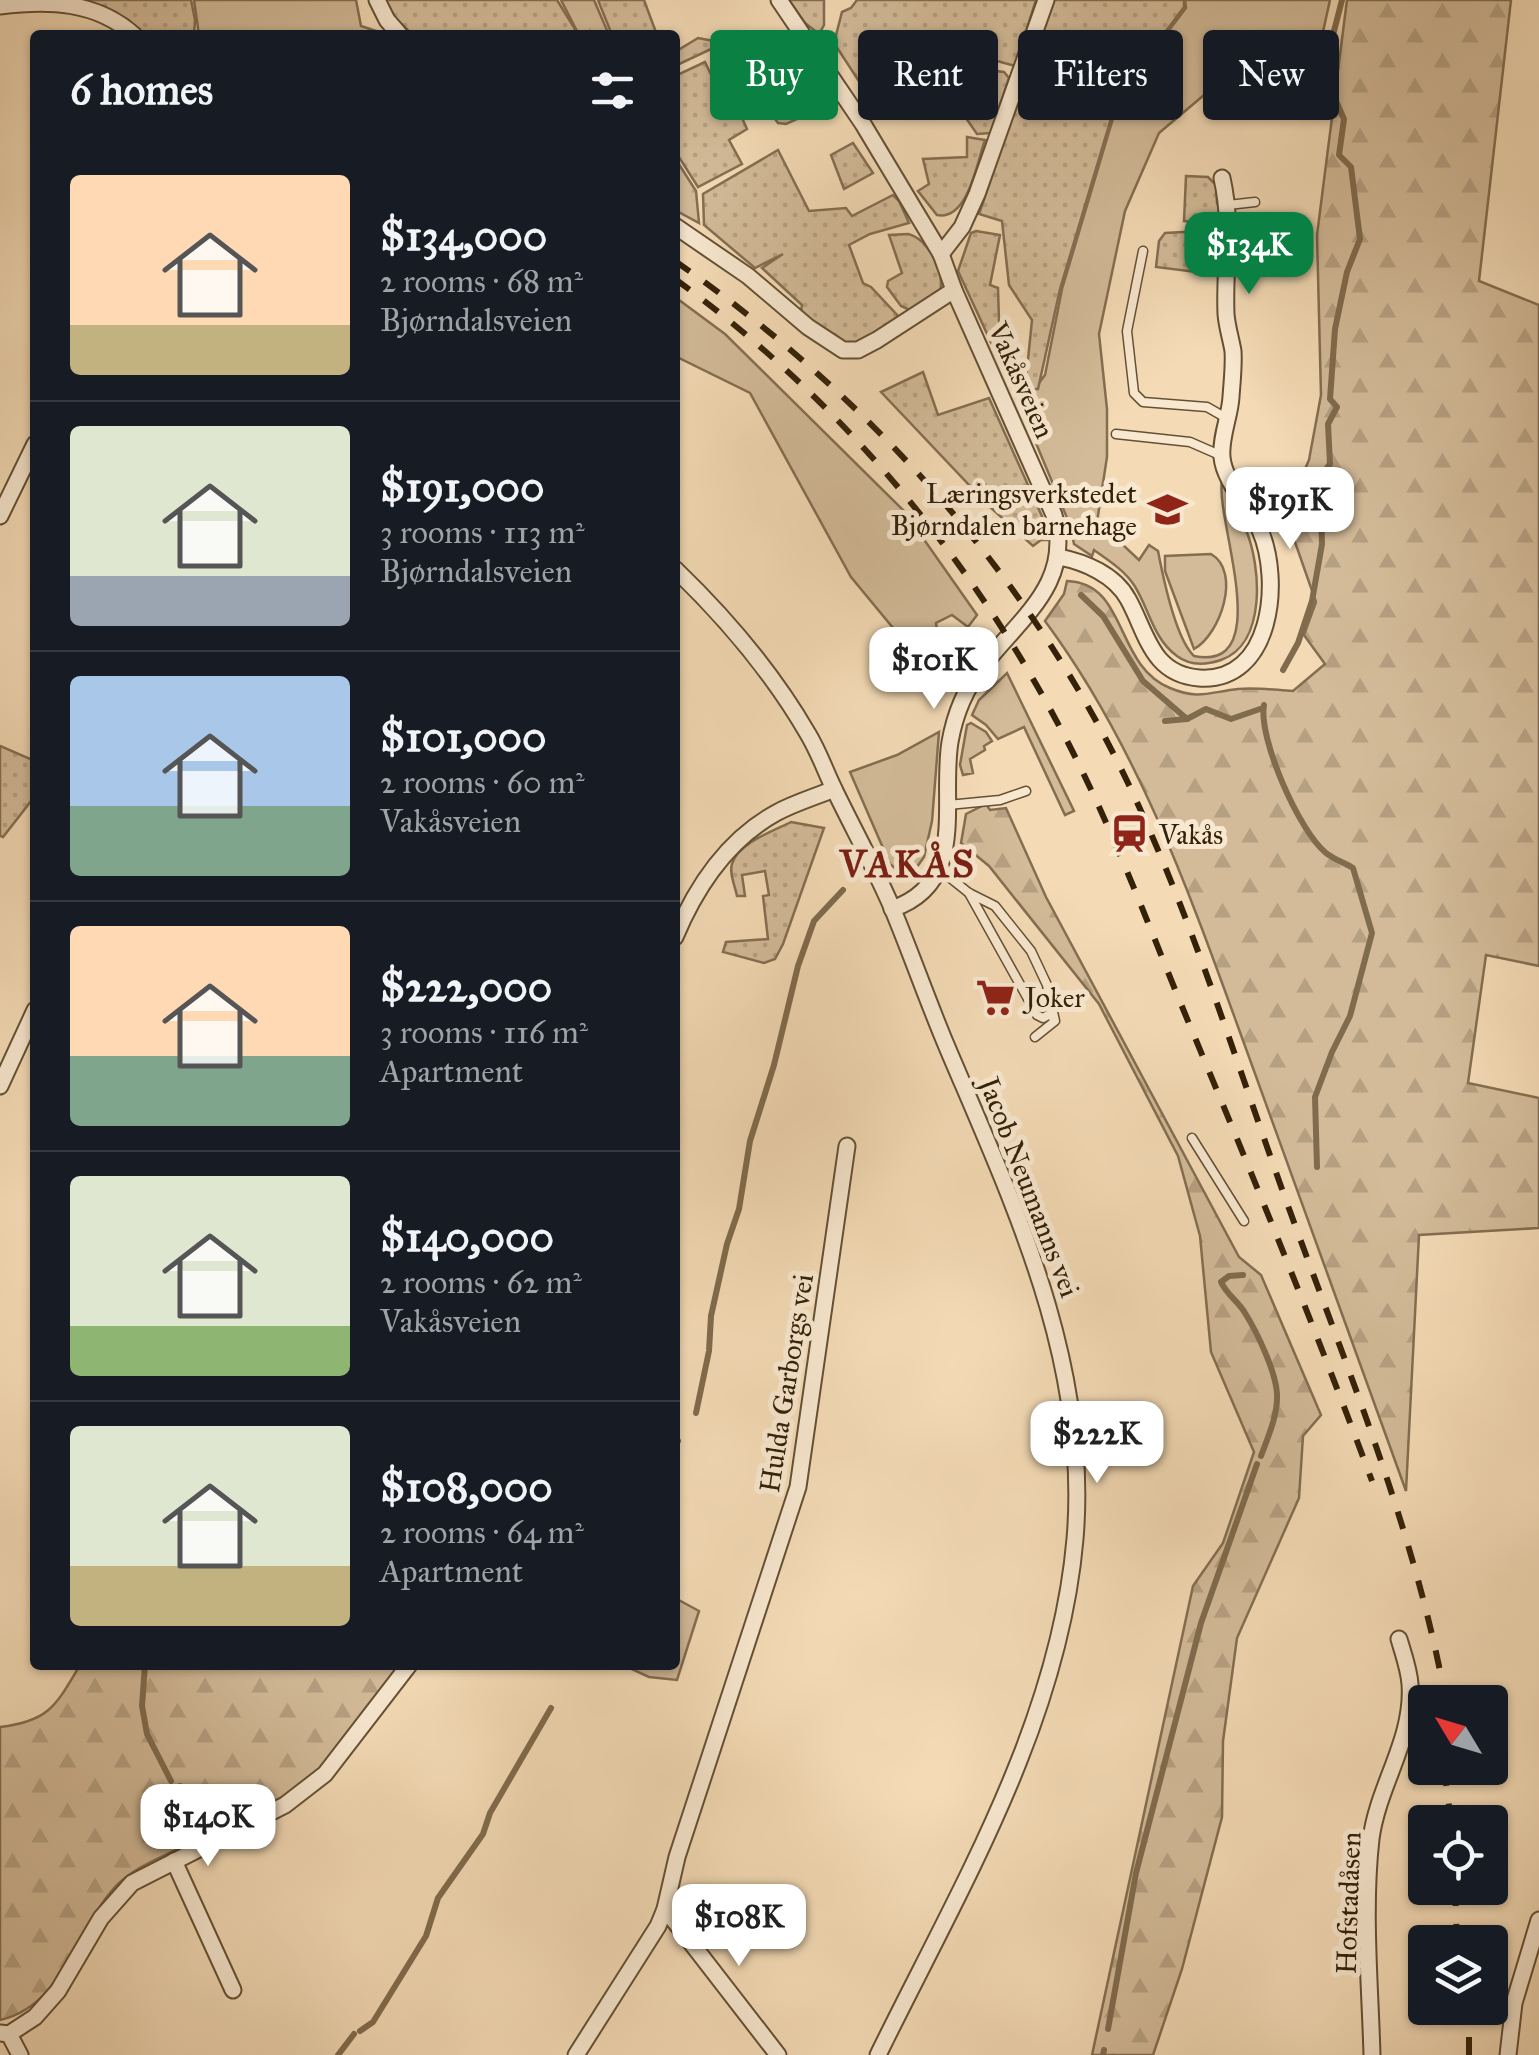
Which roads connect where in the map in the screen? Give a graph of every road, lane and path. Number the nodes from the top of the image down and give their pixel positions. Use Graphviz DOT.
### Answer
graph roads {
  1 [pos="377,0"];
  2 [pos="778,0"];
  3 [pos="1046,0"];
  4 [pos="28,1"];
  5 [pos="0,6"];
  6 [pos="128,30"];
  7 [pos="396,30"];
  8 [pos="1222,178"];
  9 [pos="1255,202"];
  10 [pos="1228,204"];
  11 [pos="680,229"];
  12 [pos="1143,250"];
  13 [pos="941,254"];
  14 [pos="954,290"];
  15 [pos="1228,419"];
  16 [pos="1116,434"];
  17 [pos="30,454"];
  18 [pos="1222,456"];
  19 [pos="0,516"];
  20 [pos="1059,557"];
  21 [pos="680,574"];
  22 [pos="834,789"];
  23 [pos="1026,791"];
  24 [pos="948,805"];
  25 [pos="938,869"];
  26 [pos="969,893"];
  27 [pos="892,909"];
  28 [pos="680,927"];
  29 [pos="30,1021"];
  30 [pos="1055,1021"];
  31 [pos="1035,1037"];
  32 [pos="0,1086"];
  33 [pos="1192,1138"];
  34 [pos="848,1146"];
  35 [pos="1244,1220"];
  36 [pos="1399,1639"];
  37 [pos="405,1670"];
  38 [pos="174,1861"];
  39 [pos="666,1909"];
  40 [pos="1539,1920"];
  41 [pos="233,1990"];
  42 [pos="5,2034"];
  43 [pos="20,2055"];
  44 [pos="576,2055"];
  45 [pos="778,2055"];
  46 [pos="878,2055"];
  47 [pos="1372,2055"];
  48 [pos="1508,2055"];
  1 -- 7 [label="street"];
  2 -- 13 [label="street, Vakåsveien"];
  3 -- 13 [label="street"];
  4 -- 5 [label="street"];
  4 -- 6 [label="street"];
  8 -- 10 [label="street"];
  9 -- 10 [label="lane"];
  10 -- 15 [label="street"];
  11 -- 14 [label="street"];
  12 -- 15 [label="lane"];
  13 -- 14 [label="street, Vakåsveien"];
  14 -- 20 [label="street, Vakåsveien"];
  15 -- 18 [label="street"];
  16 -- 18 [label="lane"];
  17 -- 19 [label="street"];
  18 -- 20 [label="street"];
  20 -- 24 [label="street"];
  21 -- 22 [label="street"];
  22 -- 27 [label="street"];
  22 -- 28 [label="street"];
  23 -- 24 [label="lane"];
  24 -- 25 [label="street"];
  25 -- 26 [label="lane"];
  25 -- 27 [label="street"];
  26 -- 30 [label="lane"];
  26 -- 30 [label="lane"];
  27 -- 46 [label="street, Jacob Neumanns vei"];
  29 -- 32 [label="street"];
  30 -- 31 [label="lane"];
  33 -- 35 [label="lane"];
  34 -- 39 [label="street, Hulda Garborgs vei"];
  36 -- 47 [label="street, Hofstadåsen"];
  37 -- 38 [label="street"];
  38 -- 41 [label="street"];
  38 -- 42 [label="street"];
  39 -- 44 [label="street, Hulda Garborgs vei"];
  39 -- 45 [label="street"];
  40 -- 48 [label="street"];
  42 -- 43 [label="street"];
}
